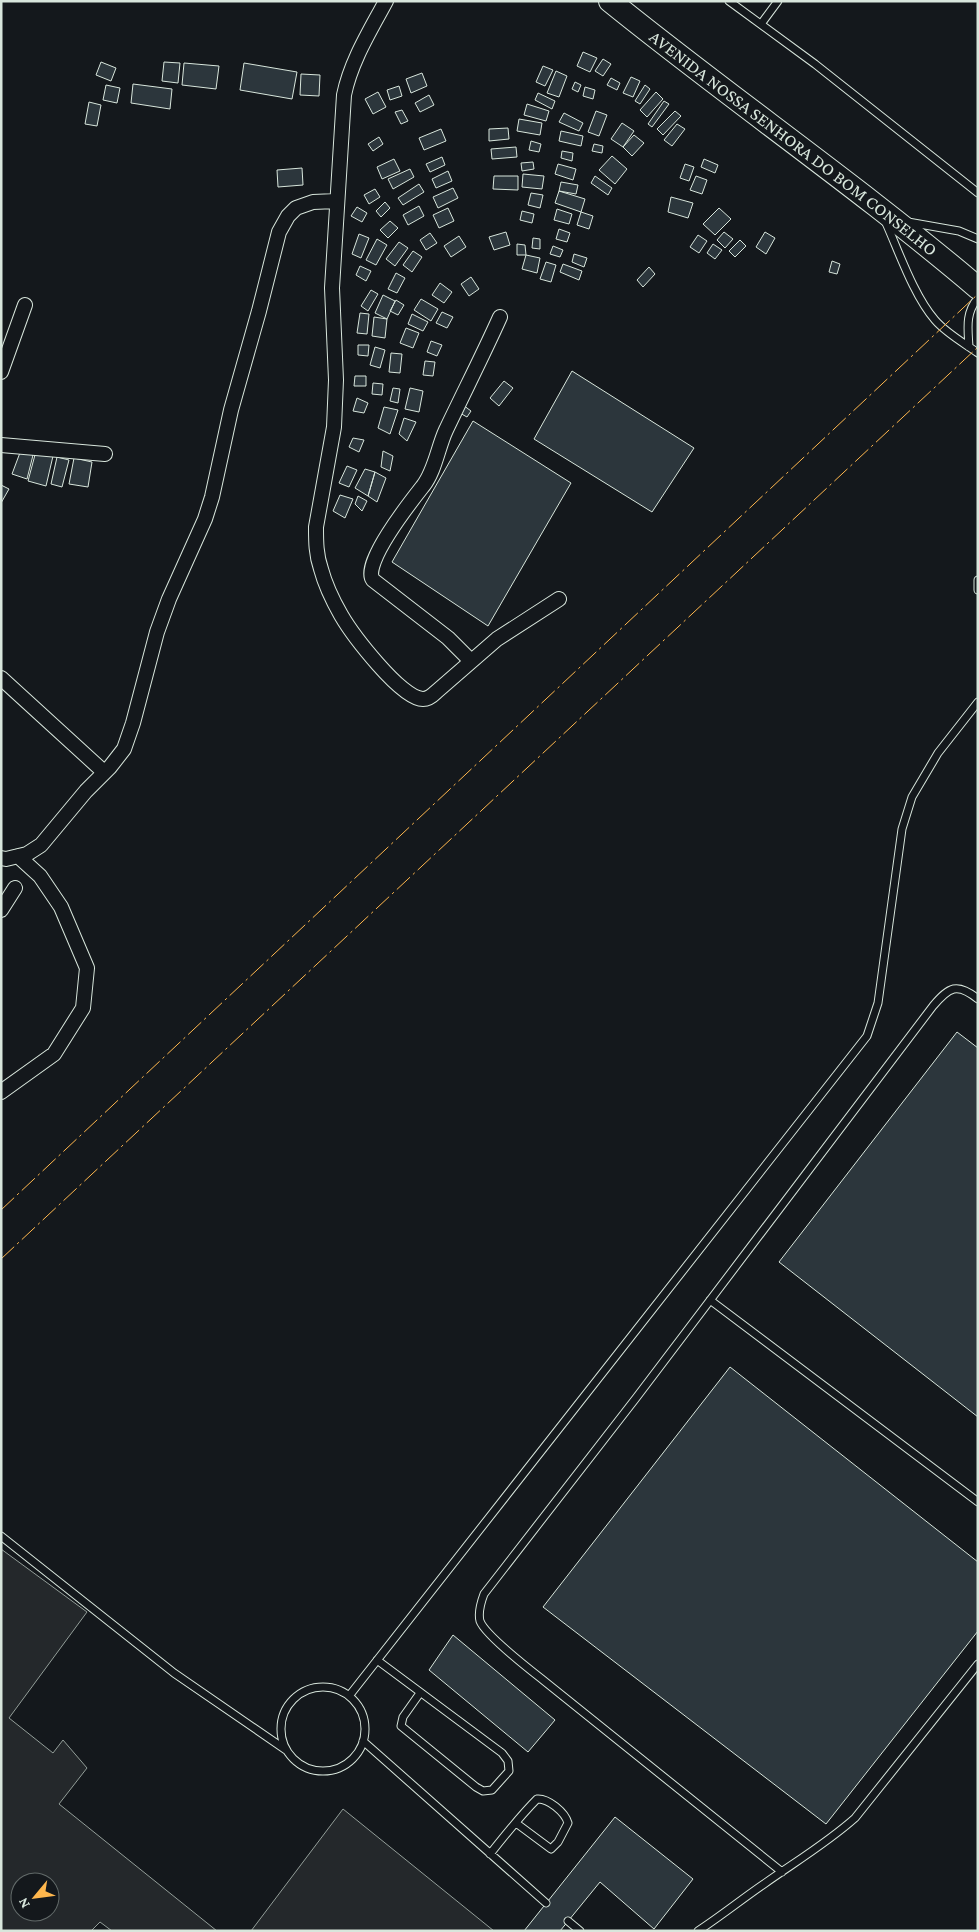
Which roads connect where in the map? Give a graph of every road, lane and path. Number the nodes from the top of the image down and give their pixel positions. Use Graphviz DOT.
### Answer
graph roads {
  1 [pos="386,1"];
  2 [pos="610,1"];
  3 [pos="729,1"];
  4 [pos="778,1"];
  5 [pos="760,24"];
  6 [pos="978,192"];
  7 [pos="336,201"];
  8 [pos="887,214"];
  9 [pos="978,239"];
  10 [pos="978,288"];
  11 [pos="978,298"];
  12 [pos="25,305"];
  13 [pos="500,316"];
  14 [pos="970,347"];
  15 [pos="978,353"];
  16 [pos="1,372"];
  17 [pos="1,445"];
  18 [pos="106,454"];
  19 [pos="978,580"];
  20 [pos="978,590"];
  21 [pos="559,599"];
  22 [pos="471,661"];
  23 [pos="1,678"];
  24 [pos="978,702"];
  25 [pos="104,772"];
  26 [pos="18,856"];
  27 [pos="1,858"];
  28 [pos="15,888"];
  29 [pos="1,910"];
  30 [pos="978,999"];
  31 [pos="1,1092"];
  32 [pos="710,1300"];
  33 [pos="978,1502"];
  34 [pos="1,1536"];
  35 [pos="377,1660"];
  36 [pos="978,1664"];
  37 [pos="420,1693"];
  38 [pos="348,1696"];
  39 [pos="364,1741"];
  40 [pos="286,1750"];
  41 [pos="516,1823"];
  42 [pos="490,1854"];
  43 [pos="782,1872"];
  44 [pos="546,1903"];
  45 [pos="568,1921"];
  46 [pos="580,1931"];
  47 [pos="698,1931"];
  1 -- 7 [label="street"];
  2 -- 8 [label="main road, AVENIDA NOSSA SENHORA DO BOM CONSELHO"];
  3 -- 5 [label="lane"];
  4 -- 5 [label="lane"];
  5 -- 6 [label="lane"];
  7 -- 22 [label="street"];
  7 -- 25 [label="street"];
  8 -- 9 [label="lane"];
  8 -- 10 [label="main road, AVENIDA NOSSA SENHORA DO BOM CONSELHO"];
  8 -- 14 [label="lane"];
  11 -- 14 [label="lane"];
  12 -- 16 [label="street"];
  13 -- 22 [label="street"];
  14 -- 15 [label="lane"];
  17 -- 18 [label="street"];
  19 -- 20 [label="lane"];
  21 -- 22 [label="street"];
  23 -- 25 [label="street"];
  24 -- 35 [label="lane"];
  25 -- 26 [label="street"];
  26 -- 27 [label="street"];
  26 -- 31 [label="street"];
  28 -- 29 [label="street"];
  30 -- 32 [label="lane"];
  32 -- 33 [label="lane"];
  32 -- 43 [label="lane"];
  34 -- 40 [label="lane"];
  35 -- 37 [label="lane"];
  35 -- 38 [label="lane"];
  36 -- 43 [label="lane"];
  37 -- 37 [label="lane"];
  38 -- 39 [label="lane"];
  38 -- 40 [label="lane"];
  39 -- 40 [label="lane"];
  39 -- 42 [label="lane"];
  41 -- 41 [label="lane"];
  41 -- 42 [label="lane"];
  42 -- 44 [label="lane"];
  43 -- 47 [label="lane"];
  45 -- 46 [label="lane"];
}
